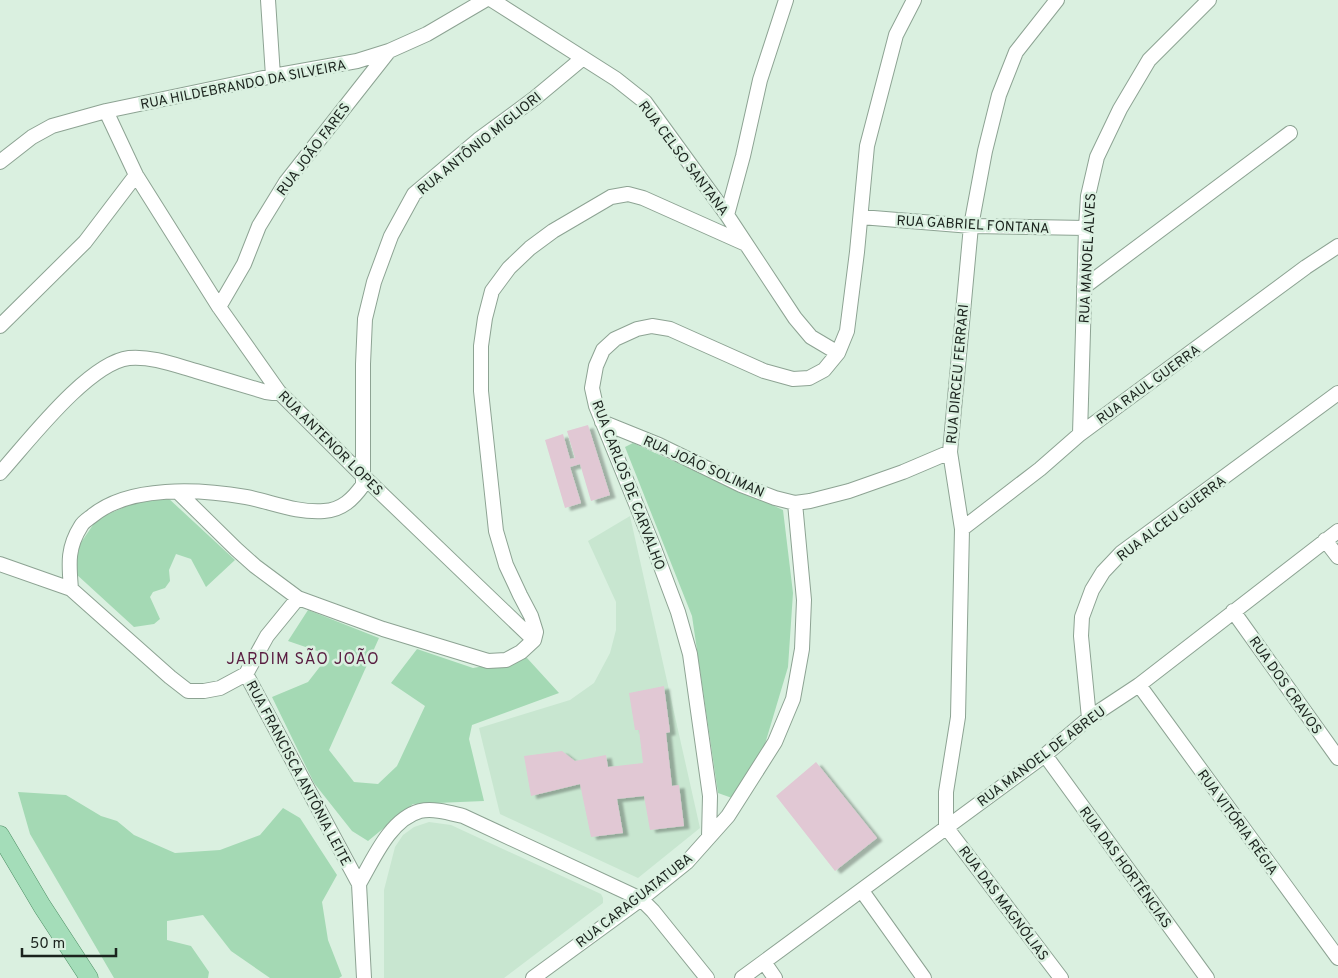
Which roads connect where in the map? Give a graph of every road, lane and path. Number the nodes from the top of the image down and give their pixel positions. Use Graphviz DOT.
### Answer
graph roads {
  1 [pos="268,0"];
  2 [pos="485,0"];
  3 [pos="492,0"];
  4 [pos="786,0"];
  5 [pos="914,0"];
  6 [pos="1057,0"];
  7 [pos="1209,0"];
  8 [pos="389,51"];
  9 [pos="582,58"];
  10 [pos="273,76"];
  11 [pos="106,111"];
  12 [pos="1290,133"];
  13 [pos="0,162"];
  14 [pos="136,175"];
  15 [pos="727,215"];
  16 [pos="861,217"];
  17 [pos="971,226"];
  18 [pos="1086,228"];
  19 [pos="746,244"];
  20 [pos="1338,246"];
  21 [pos="1084,287"];
  22 [pos="219,307"];
  23 [pos="0,326"];
  24 [pos="838,353"];
  25 [pos="279,392"];
  26 [pos="1338,393"];
  27 [pos="602,422"];
  28 [pos="1080,434"];
  29 [pos="950,452"];
  30 [pos="0,473"];
  31 [pos="362,475"];
  32 [pos="178,492"];
  33 [pos="795,503"];
  34 [pos="962,529"];
  35 [pos="1338,531"];
  36 [pos="1325,540"];
  37 [pos="1338,557"];
  38 [pos="0,564"];
  39 [pos="71,588"];
  40 [pos="298,598"];
  41 [pos="1233,611"];
  42 [pos="534,640"];
  43 [pos="246,674"];
  44 [pos="1139,685"];
  45 [pos="1089,718"];
  46 [pos="1045,755"];
  47 [pos="1338,758"];
  48 [pos="710,796"];
  49 [pos="728,816"];
  50 [pos="946,827"];
  51 [pos="0,835"];
  52 [pos="710,837"];
  53 [pos="359,884"];
  54 [pos="862,891"];
  55 [pos="640,899"];
  56 [pos="1338,958"];
  57 [pos="764,962"];
  58 [pos="88,978"];
  59 [pos="364,978"];
  60 [pos="533,978"];
  61 [pos="707,978"];
  62 [pos="742,978"];
  63 [pos="775,978"];
  64 [pos="924,978"];
  65 [pos="1061,978"];
  66 [pos="1207,978"];
  1 -- 10 [label="street"];
  2 -- 8 [label="street, RUA HILDEBRANDO DA SILVEIRA"];
  3 -- 9 [label="street, RUA CELSO SANTANA"];
  4 -- 15 [label="street"];
  5 -- 16 [label="street"];
  6 -- 17 [label="street, RUA DIRCEU FERRARI"];
  7 -- 18 [label="street, RUA MANOEL ALVES"];
  8 -- 10 [label="street, RUA HILDEBRANDO DA SILVEIRA"];
  8 -- 22 [label="street, RUA JOÃO FARES"];
  9 -- 15 [label="street, RUA CELSO SANTANA"];
  9 -- 31 [label="street, RUA ANTÔNIO MIGLIORI"];
  10 -- 11 [label="street, RUA HILDEBRANDO DA SILVEIRA"];
  11 -- 13 [label="street, RUA HILDEBRANDO DA SILVEIRA"];
  11 -- 14 [label="street, RUA ANTENOR LOPES"];
  12 -- 21 [label="street"];
  14 -- 22 [label="street, RUA ANTENOR LOPES"];
  14 -- 23 [label="street"];
  15 -- 19 [label="street, RUA CELSO SANTANA"];
  16 -- 17 [label="street, RUA GABRIEL FONTANA"];
  16 -- 24 [label="street"];
  17 -- 18 [label="street, RUA GABRIEL FONTANA"];
  17 -- 29 [label="street, RUA DIRCEU FERRARI"];
  18 -- 21 [label="street, RUA MANOEL ALVES"];
  19 -- 24 [label="street, RUA CELSO SANTANA"];
  19 -- 42 [label="street"];
  20 -- 28 [label="street, RUA RAUL GUERRA"];
  21 -- 28 [label="street, RUA MANOEL ALVES"];
  22 -- 25 [label="street, RUA ANTENOR LOPES"];
  24 -- 27 [label="street, RUA CARLOS DE CARVALHO"];
  25 -- 30 [label="street"];
  25 -- 31 [label="street, RUA ANTENOR LOPES"];
  26 -- 45 [label="street, RUA ALCEU GUERRA"];
  27 -- 33 [label="street, RUA JOÃO SOLIMAN"];
  27 -- 48 [label="street, RUA CARLOS DE CARVALHO"];
  28 -- 34 [label="street, RUA RAUL GUERRA"];
  29 -- 33 [label="street, RUA JOÃO SOLIMAN"];
  29 -- 34 [label="street, RUA DIRCEU FERRARI"];
  31 -- 32 [label="street, RUA ANTÔNIO MIGLIORI"];
  31 -- 42 [label="street, RUA ANTENOR LOPES"];
  32 -- 39 [label="street, RUA ANTÔNIO MIGLIORI"];
  32 -- 40 [label="street"];
  33 -- 49 [label="street, RUA CARAGUATATUBA"];
  34 -- 50 [label="street, RUA DIRCEU FERRARI"];
  35 -- 36 [label="street, RUA MANOEL DE ABREU"];
  36 -- 37 [label="street"];
  36 -- 41 [label="street, RUA MANOEL DE ABREU"];
  38 -- 39 [label="street"];
  39 -- 43 [label="street"];
  40 -- 42 [label="street"];
  40 -- 43 [label="street, RUA FRANCISCA ANTÔNIA LEITE"];
  41 -- 44 [label="street, RUA MANOEL DE ABREU"];
  41 -- 47 [label="street, RUA DOS CRAVOS"];
  43 -- 53 [label="street, RUA FRANCISCA ANTÔNIA LEITE"];
  44 -- 45 [label="street, RUA MANOEL DE ABREU"];
  44 -- 56 [label="street, RUA VITÓRIA RÉGIA"];
  45 -- 46 [label="street, RUA MANOEL DE ABREU"];
  46 -- 50 [label="street, RUA MANOEL DE ABREU"];
  46 -- 66 [label="street, RUA DAS HORTÊNCIAS"];
  48 -- 49 [label="street"];
  48 -- 52 [label="street, RUA CARLOS DE CARVALHO"];
  49 -- 52 [label="street, RUA CARAGUATATUBA"];
  50 -- 54 [label="street, RUA MANOEL DE ABREU"];
  50 -- 65 [label="street, RUA DAS MAGNÓLIAS"];
  51 -- 58 [label="main road"];
  52 -- 55 [label="street, RUA CARAGUATATUBA"];
  53 -- 55 [label="street"];
  53 -- 59 [label="street"];
  54 -- 57 [label="street, RUA MANOEL DE ABREU"];
  54 -- 64 [label="street"];
  55 -- 60 [label="street, RUA CARAGUATATUBA"];
  55 -- 61 [label="street"];
  57 -- 62 [label="street, RUA MANOEL DE ABREU"];
  57 -- 63 [label="street"];
}
